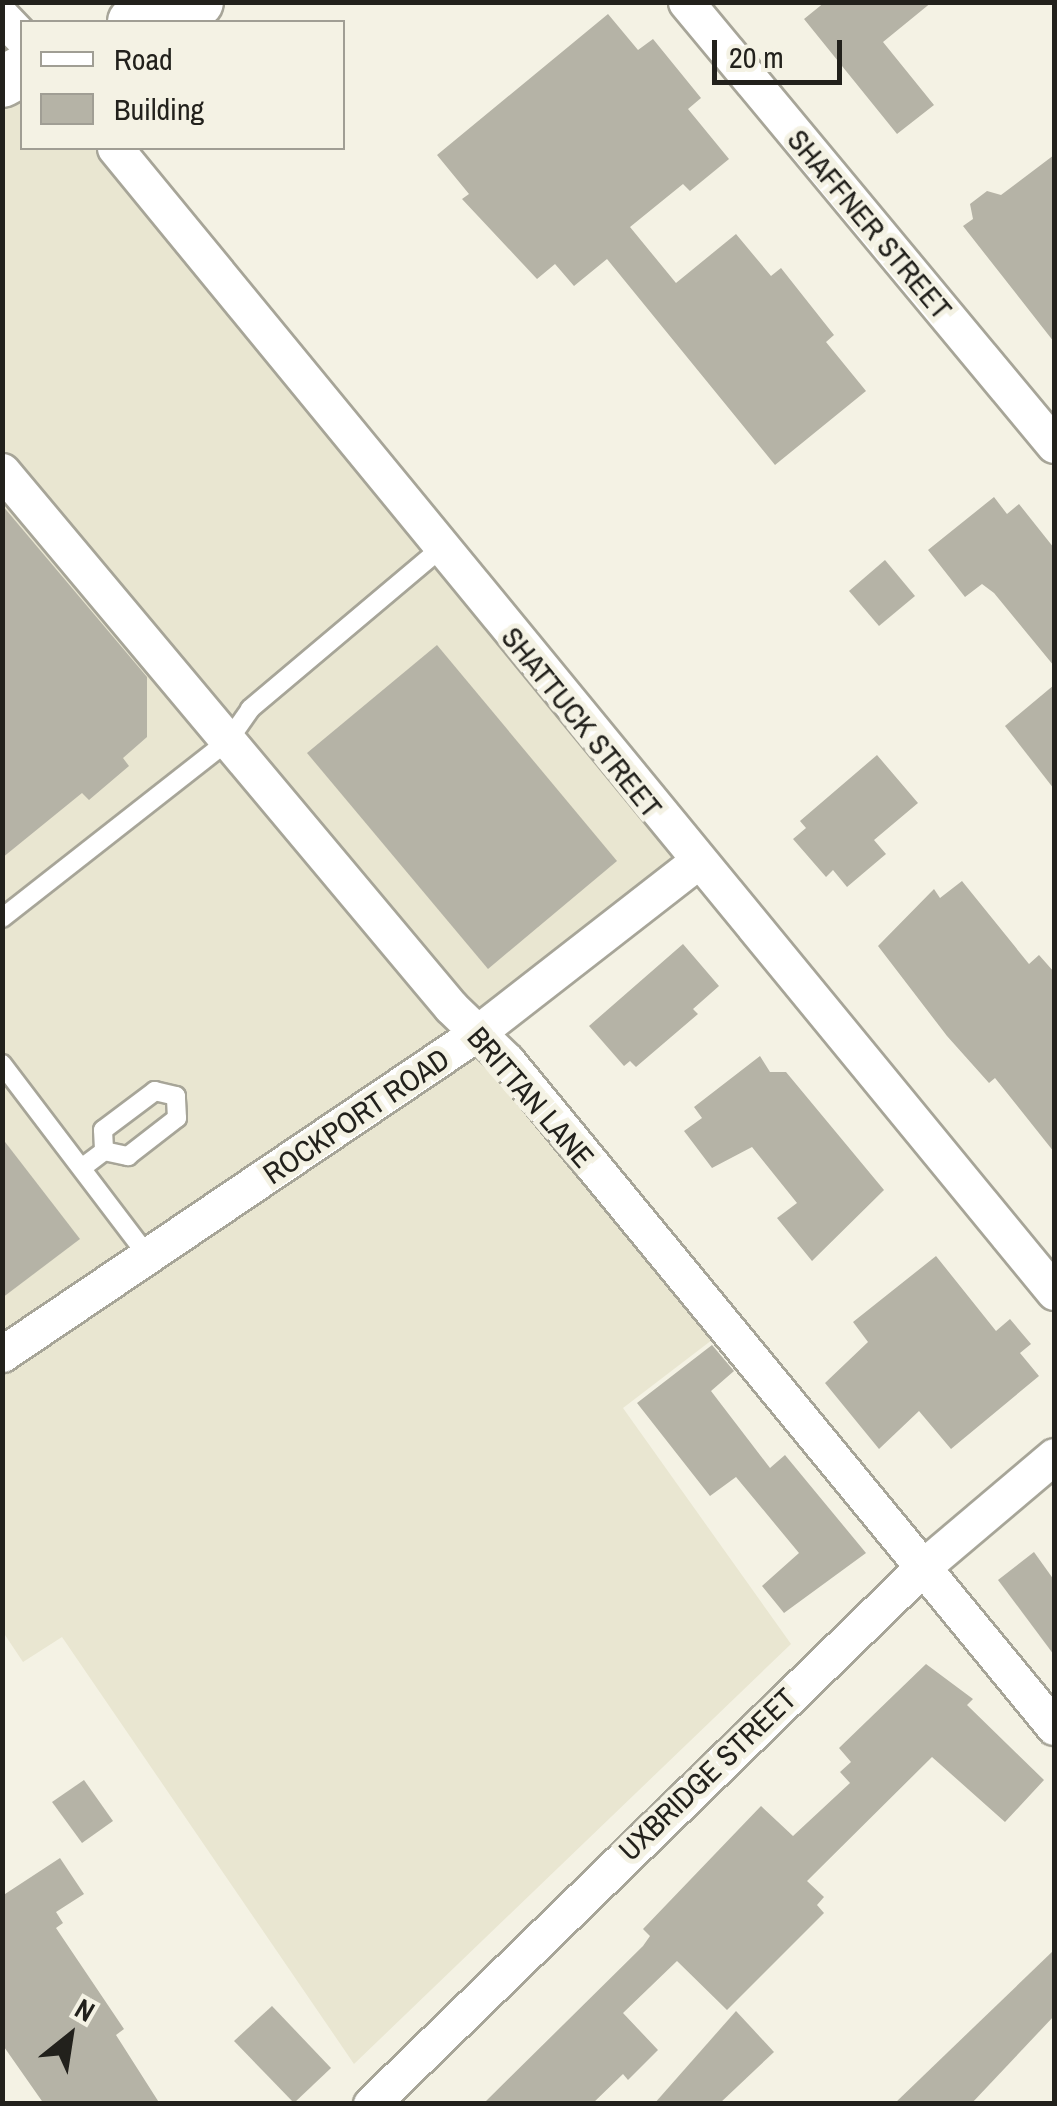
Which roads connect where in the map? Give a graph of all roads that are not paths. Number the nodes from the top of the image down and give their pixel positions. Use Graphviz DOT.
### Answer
graph roads {
  1 [pos="198,2"];
  2 [pos="686,2"];
  3 [pos="2,17"];
  4 [pos="140,20"];
  5 [pos="20,36"];
  6 [pos="117,150"];
  7 [pos="1054,445"];
  8 [pos="2,471"];
  9 [pos="440,550"];
  10 [pos="228,741"];
  11 [pos="697,862"];
  12 [pos="2,918"];
  13 [pos="476,1033"];
  14 [pos="2,1064"];
  15 [pos="104,1151"];
  16 [pos="83,1167"];
  17 [pos="147,1255"];
  18 [pos="1054,1292"];
  19 [pos="2,1354"];
  20 [pos="1054,1456"];
  21 [pos="924,1566"];
  22 [pos="1054,1726"];
  23 [pos="371,2104"];
  1 -- 4 [label="main road"];
  2 -- 7 [label="street, SHAFFNER STREET"];
  3 -- 5 [label="street"];
  6 -- 9 [label="street, SHATTUCK STREET"];
  8 -- 10 [label="street, BRITTAN LANE"];
  9 -- 10 [label="lane"];
  9 -- 11 [label="street, SHATTUCK STREET"];
  10 -- 12 [label="lane"];
  10 -- 13 [label="street, BRITTAN LANE"];
  11 -- 13 [label="street, ROCKPORT ROAD"];
  11 -- 18 [label="street, SHATTUCK STREET"];
  13 -- 17 [label="street, ROCKPORT ROAD"];
  13 -- 21 [label="street, BRITTAN LANE"];
  14 -- 16 [label="lane"];
  15 -- 16 [label="lane"];
  16 -- 17 [label="lane"];
  17 -- 19 [label="street, ROCKPORT ROAD"];
  20 -- 21 [label="street, UXBRIDGE STREET"];
  21 -- 22 [label="street, BRITTAN LANE"];
  21 -- 23 [label="street, UXBRIDGE STREET"];
}
